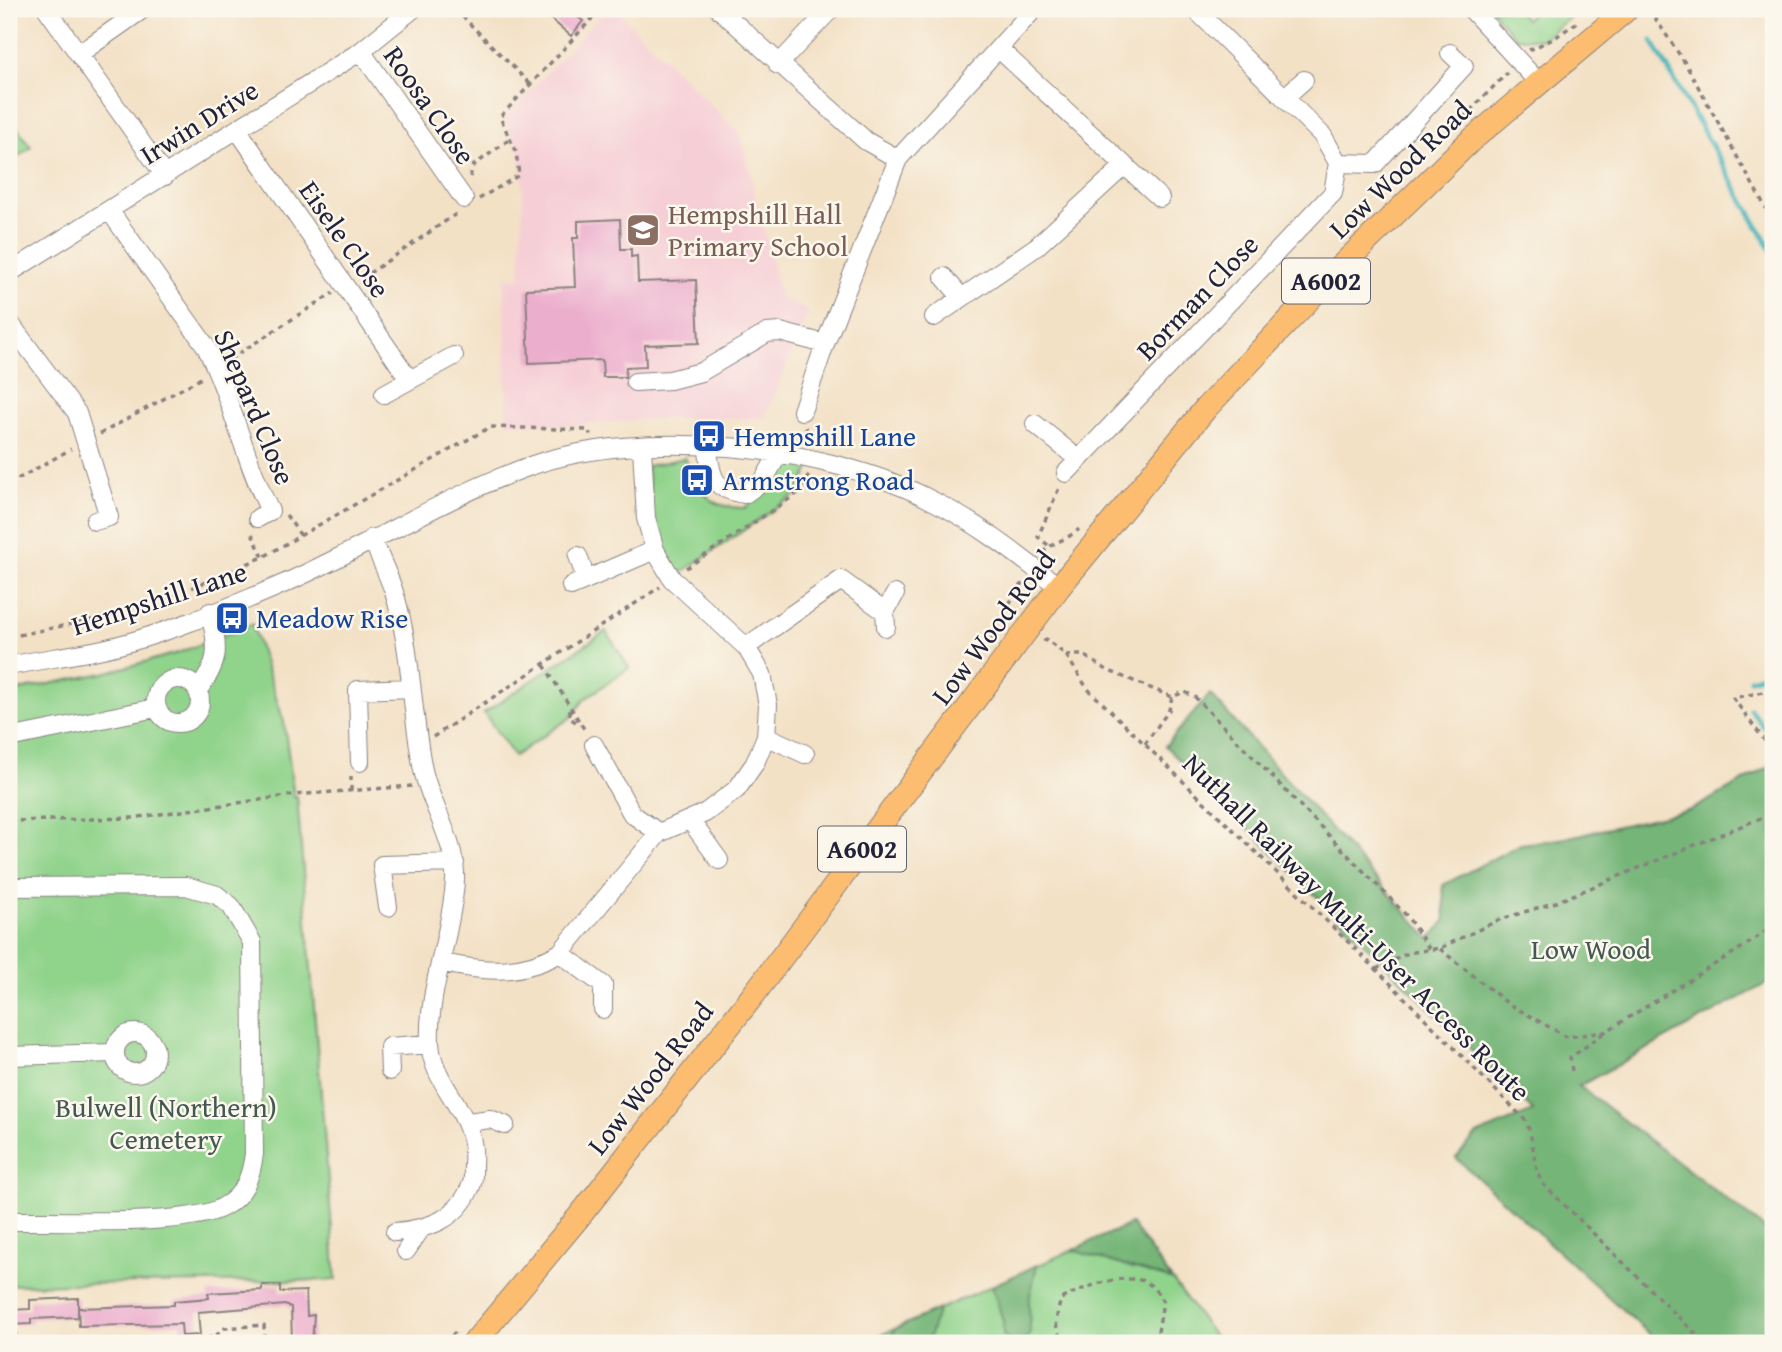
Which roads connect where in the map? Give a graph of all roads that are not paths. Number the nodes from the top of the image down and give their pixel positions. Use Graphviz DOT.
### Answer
graph roads {
  1 [pos="47,9"];
  2 [pos="143,9"];
  3 [pos="413,9"];
  4 [pos="719,9"];
  5 [pos="831,9"];
  6 [pos="1034,9"];
  7 [pos="1195,9"];
  8 [pos="1471,9"];
  9 [pos="1627,9"];
  10 [pos="999,48"];
  11 [pos="361,51"];
  12 [pos="1450,53"];
  13 [pos="79,54"];
  14 [pos="778,65"];
  15 [pos="1304,79"];
  16 [pos="1538,82"];
  17 [pos="1285,97"];
  18 [pos="237,129"];
  19 [pos="898,159"];
  20 [pos="1338,163"];
  21 [pos="1124,166"];
  22 [pos="165,176"];
  23 [pos="464,193"];
  24 [pos="1160,198"];
  25 [pos="109,210"];
  26 [pos="9,273"];
  27 [pos="944,277"];
  28 [pos="961,297"];
  29 [pos="933,317"];
  30 [pos="9,321"];
  31 [pos="825,344"];
  32 [pos="454,356"];
  33 [pos="409,379"];
  34 [pos="635,382"];
  35 [pos="384,394"];
  36 [pos="802,411"];
  37 [pos="1035,424"];
  38 [pos="708,445"];
  39 [pos="642,447"];
  40 [pos="779,453"];
  41 [pos="1078,459"];
  42 [pos="1066,473"];
  43 [pos="264,514"];
  44 [pos="95,521"];
  45 [pos="372,538"];
  46 [pos="655,550"];
  47 [pos="578,556"];
  48 [pos="1059,587"];
  49 [pos="895,594"];
  50 [pos="211,612"];
  51 [pos="746,647"];
  52 [pos="9,666"];
  53 [pos="411,688"];
  54 [pos="198,690"];
  55 [pos="156,708"];
  56 [pos="766,736"];
  57 [pos="9,738"];
  58 [pos="594,745"];
  59 [pos="805,754"];
  60 [pos="360,762"];
  61 [pos="690,820"];
  62 [pos="659,833"];
  63 [pos="719,860"];
  64 [pos="455,863"];
  65 [pos="9,887"];
  66 [pos="388,907"];
  67 [pos="560,953"];
  68 [pos="443,963"];
  69 [pos="603,1009"];
  70 [pos="430,1044"];
  71 [pos="115,1053"];
  72 [pos="9,1056"];
  73 [pos="390,1072"];
  74 [pos="468,1122"];
  75 [pos="505,1125"];
  76 [pos="9,1221"];
  77 [pos="420,1230"];
  78 [pos="395,1233"];
  79 [pos="406,1251"];
  80 [pos="474,1343"];
  1 -- 13 [label="street"];
  2 -- 13 [label="street"];
  3 -- 11 [label="street, Irwin Drive"];
  4 -- 14 [label="street"];
  5 -- 14 [label="street"];
  6 -- 10 [label="street"];
  7 -- 17 [label="street"];
  8 -- 16 [label="street"];
  9 -- 16 [label="main road, Low Wood Road / A6002"];
  10 -- 19 [label="street"];
  10 -- 21 [label="street"];
  11 -- 18 [label="street, Irwin Drive"];
  11 -- 23 [label="street, Roosa Close"];
  12 -- 20 [label="street"];
  13 -- 22 [label="street"];
  14 -- 19 [label="street"];
  15 -- 17 [label="street"];
  16 -- 48 [label="main road, Low Wood Road / A6002"];
  17 -- 20 [label="street"];
  18 -- 22 [label="street, Irwin Drive"];
  18 -- 33 [label="street, Eisele Close"];
  19 -- 31 [label="street"];
  20 -- 41 [label="street, Borman Close"];
  21 -- 24 [label="street"];
  21 -- 28 [label="street"];
  22 -- 25 [label="street, Irwin Drive"];
  25 -- 26 [label="street, Irwin Drive"];
  25 -- 43 [label="street, Shepard Close"];
  27 -- 28 [label="street"];
  28 -- 29 [label="street"];
  30 -- 44 [label="street"];
  31 -- 34 [label="street"];
  31 -- 36 [label="street"];
  32 -- 33 [label="street"];
  33 -- 35 [label="street"];
  37 -- 41 [label="street"];
  38 -- 39 [label="street, Hempshill Lane"];
  38 -- 40 [label="street, Hempshill Lane"];
  38 -- 40 [label="street"];
  39 -- 45 [label="street, Hempshill Lane"];
  39 -- 46 [label="street"];
  40 -- 48 [label="street, Hempshill Lane"];
  41 -- 42 [label="street, Borman Close"];
  45 -- 50 [label="street, Hempshill Lane"];
  45 -- 53 [label="street"];
  46 -- 47 [label="street"];
  46 -- 51 [label="street"];
  48 -- 80 [label="main road, Low Wood Road / A6002"];
  49 -- 51 [label="street"];
  50 -- 52 [label="street, Hempshill Lane"];
  50 -- 54 [label="street"];
  51 -- 56 [label="street"];
  53 -- 60 [label="street"];
  53 -- 64 [label="street"];
  54 -- 55 [label="street"];
  54 -- 55 [label="street"];
  55 -- 57 [label="street"];
  56 -- 59 [label="street"];
  56 -- 61 [label="street"];
  58 -- 62 [label="street"];
  61 -- 62 [label="street"];
  61 -- 63 [label="street"];
  62 -- 67 [label="street"];
  64 -- 66 [label="street"];
  64 -- 68 [label="street"];
  65 -- 76 [label="street"];
  67 -- 68 [label="street"];
  67 -- 69 [label="street"];
  68 -- 70 [label="street"];
  70 -- 73 [label="street"];
  70 -- 74 [label="street"];
  71 -- 72 [label="street"];
  74 -- 75 [label="street"];
  74 -- 77 [label="street"];
  77 -- 78 [label="street"];
  77 -- 79 [label="street"];
}
